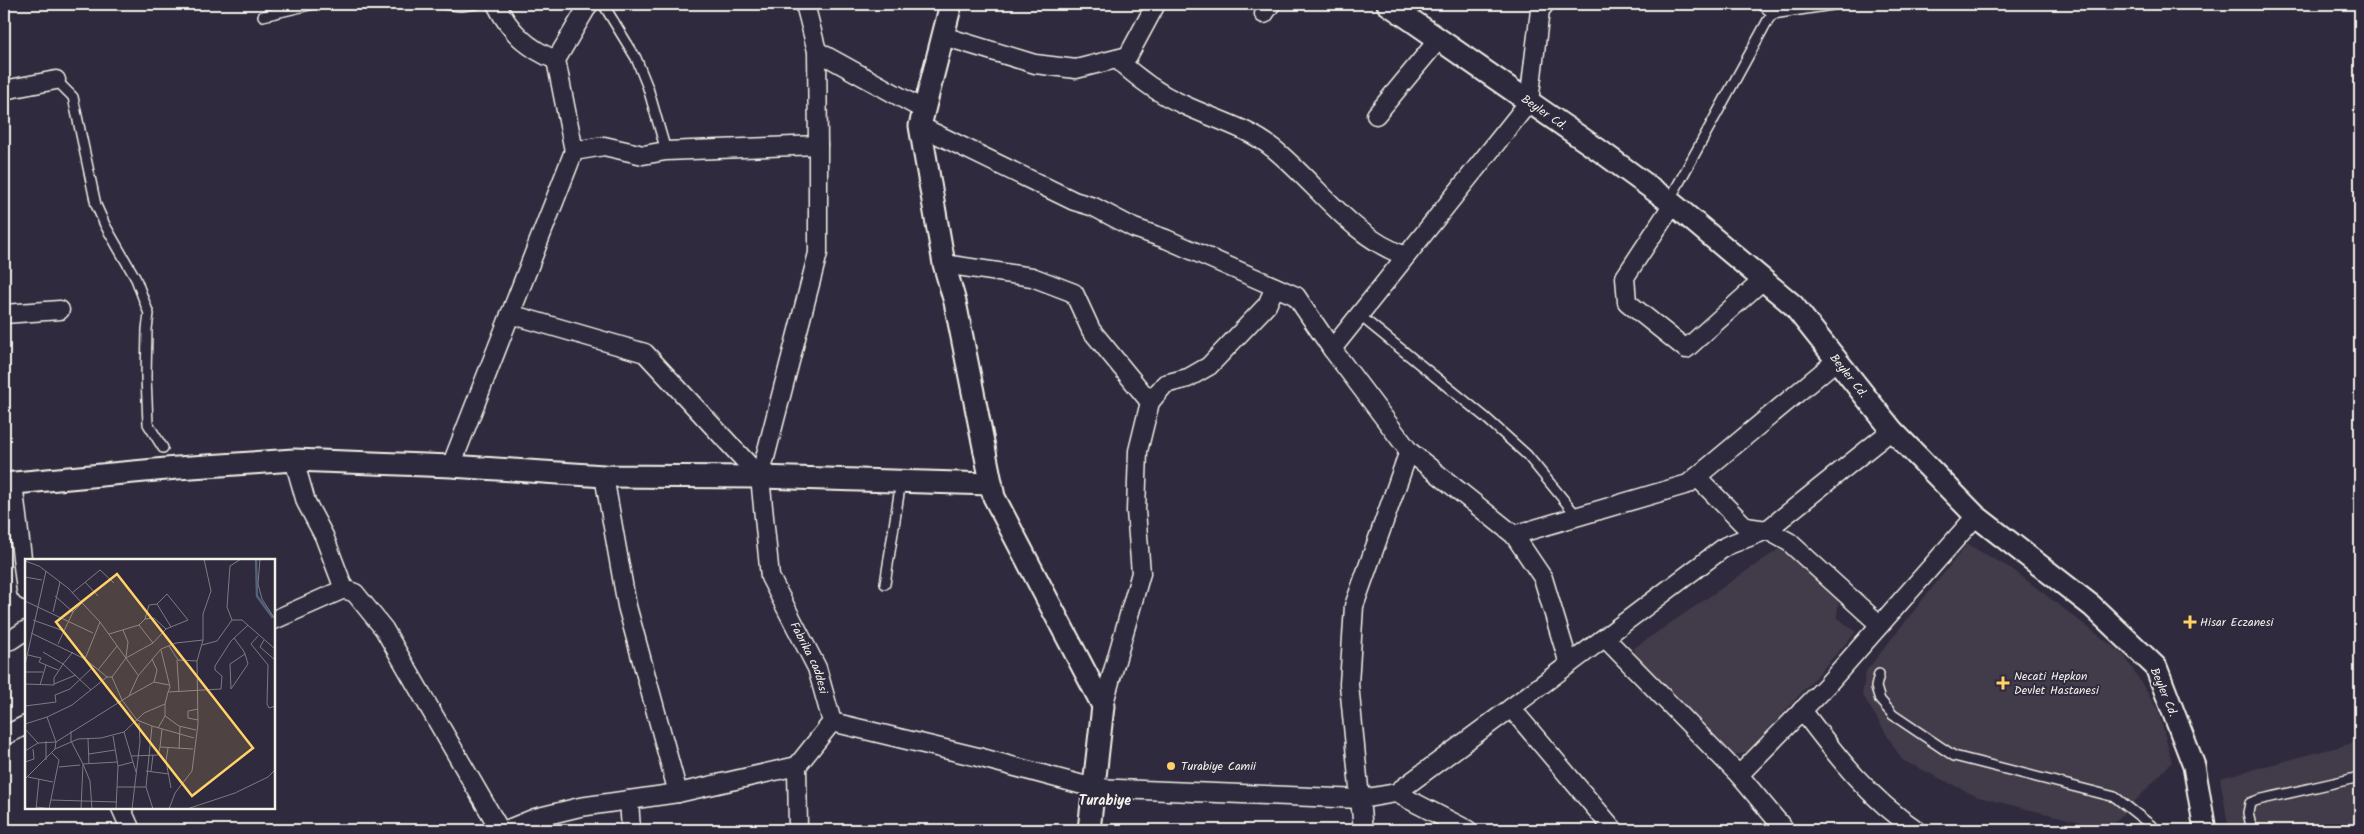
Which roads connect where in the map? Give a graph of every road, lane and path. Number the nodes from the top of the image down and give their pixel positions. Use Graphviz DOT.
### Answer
graph roads {
  1 [pos="314,4"];
  2 [pos="443,4"];
  3 [pos="476,4"];
  4 [pos="496,4"];
  5 [pos="589,4"];
  6 [pos="603,4"];
  7 [pos="805,4"];
  8 [pos="951,4"];
  9 [pos="1156,4"];
  10 [pos="1388,4"];
  11 [pos="1545,4"];
  12 [pos="1761,4"];
  13 [pos="1839,4"];
  14 [pos="1773,14"];
  15 [pos="264,16"];
  16 [pos="943,36"];
  17 [pos="1438,39"];
  18 [pos="817,51"];
  19 [pos="1117,59"];
  20 [pos="556,60"];
  21 [pos="56,80"];
  22 [pos="4,90"];
  23 [pos="1529,102"];
  24 [pos="1376,115"];
  25 [pos="922,118"];
  26 [pos="818,145"];
  27 [pos="574,151"];
  28 [pos="666,151"];
  29 [pos="1671,203"];
  30 [pos="1406,256"];
  31 [pos="944,264"];
  32 [pos="1763,280"];
  33 [pos="1275,287"];
  34 [pos="60,310"];
  35 [pos="4,314"];
  36 [pos="510,314"];
  37 [pos="1359,315"];
  38 [pos="1332,350"];
  39 [pos="1837,360"];
  40 [pos="1150,402"];
  41 [pos="1892,430"];
  42 [pos="162,448"];
  43 [pos="1409,451"];
  44 [pos="294,460"];
  45 [pos="451,466"];
  46 [pos="604,476"];
  47 [pos="760,477"];
  48 [pos="1697,477"];
  49 [pos="901,481"];
  50 [pos="9,484"];
  51 [pos="991,484"];
  52 [pos="1576,516"];
  53 [pos="1976,516"];
  54 [pos="1766,530"];
  55 [pos="1514,535"];
  56 [pos="884,584"];
  57 [pos="25,585"];
  58 [pos="344,589"];
  59 [pos="275,620"];
  60 [pos="1880,625"];
  61 [pos="25,631"];
  62 [pos="1605,638"];
  63 [pos="4,642"];
  64 [pos="1569,664"];
  65 [pos="1879,674"];
  66 [pos="1103,706"];
  67 [pos="1510,708"];
  68 [pos="1802,710"];
  69 [pos="832,722"];
  70 [pos="25,726"];
  71 [pos="4,736"];
  72 [pos="797,766"];
  73 [pos="1739,774"];
  74 [pos="2360,777"];
  75 [pos="1094,788"];
  76 [pos="678,793"];
  77 [pos="1396,793"];
  78 [pos="1361,799"];
  79 [pos="629,800"];
  80 [pos="122,809"];
  81 [pos="130,829"];
  82 [pos="500,830"];
  83 [pos="506,830"];
  84 [pos="631,830"];
  85 [pos="798,830"];
  86 [pos="1089,830"];
  87 [pos="1363,830"];
  88 [pos="1468,830"];
  89 [pos="1614,830"];
  90 [pos="1785,830"];
  91 [pos="1917,830"];
  92 [pos="2157,830"];
  93 [pos="2205,830"];
  94 [pos="2252,830"];
  1 -- 15 [label="lane"];
  2 -- 3 [label="lane"];
  4 -- 20 [label="street"];
  5 -- 20 [label="street"];
  6 -- 28 [label="lane"];
  7 -- 18 [label="street"];
  8 -- 16 [label="street"];
  9 -- 19 [label="street"];
  10 -- 17 [label="street, Beyler Cd."];
  11 -- 23 [label="street"];
  12 -- 14 [label="lane"];
  13 -- 14 [label="lane"];
  14 -- 29 [label="lane"];
  16 -- 19 [label="street"];
  16 -- 25 [label="street"];
  17 -- 23 [label="street, Beyler Cd."];
  17 -- 24 [label="street"];
  18 -- 25 [label="street"];
  18 -- 26 [label="street"];
  19 -- 30 [label="street"];
  20 -- 27 [label="street"];
  21 -- 22 [label="street"];
  21 -- 42 [label="lane"];
  23 -- 29 [label="street, Beyler Cd."];
  23 -- 30 [label="street"];
  25 -- 31 [label="street"];
  25 -- 33 [label="street"];
  26 -- 28 [label="street"];
  26 -- 47 [label="street"];
  27 -- 28 [label="street"];
  27 -- 36 [label="street"];
  29 -- 32 [label="street, Beyler Cd."];
  29 -- 32 [label="street"];
  30 -- 37 [label="street"];
  31 -- 40 [label="street"];
  31 -- 51 [label="street"];
  32 -- 39 [label="street, Beyler Cd."];
  33 -- 38 [label="street"];
  33 -- 40 [label="street"];
  34 -- 35 [label="street"];
  36 -- 45 [label="street"];
  36 -- 47 [label="street"];
  37 -- 38 [label="street"];
  37 -- 52 [label="lane"];
  38 -- 43 [label="street"];
  39 -- 41 [label="street, Beyler Cd."];
  39 -- 48 [label="street"];
  40 -- 66 [label="street"];
  41 -- 53 [label="street, Beyler Cd."];
  41 -- 54 [label="street"];
  43 -- 55 [label="street"];
  43 -- 78 [label="street"];
  44 -- 45 [label="street"];
  44 -- 50 [label="street"];
  44 -- 58 [label="street"];
  45 -- 46 [label="street"];
  46 -- 47 [label="street"];
  46 -- 76 [label="street"];
  47 -- 49 [label="street"];
  47 -- 69 [label="street, Fabrika caddesi"];
  48 -- 52 [label="street"];
  48 -- 54 [label="street"];
  49 -- 51 [label="street"];
  49 -- 56 [label="lane"];
  50 -- 57 [label="street"];
  51 -- 66 [label="street"];
  52 -- 55 [label="street"];
  53 -- 60 [label="street"];
  53 -- 93 [label="street, Beyler Cd."];
  54 -- 60 [label="street"];
  54 -- 62 [label="street"];
  55 -- 64 [label="street"];
  58 -- 59 [label="street"];
  58 -- 82 [label="street"];
  60 -- 68 [label="street"];
  61 -- 63 [label="street"];
  62 -- 64 [label="street"];
  62 -- 73 [label="street"];
  64 -- 67 [label="street"];
  65 -- 92 [label="lane"];
  66 -- 75 [label="street"];
  67 -- 77 [label="street"];
  67 -- 89 [label="street"];
  68 -- 73 [label="street"];
  68 -- 91 [label="street"];
  69 -- 72 [label="street"];
  69 -- 75 [label="street"];
  70 -- 71 [label="street"];
  72 -- 76 [label="street"];
  72 -- 85 [label="street"];
  73 -- 90 [label="street"];
  74 -- 94 [label="lane"];
  75 -- 78 [label="street"];
  75 -- 86 [label="street"];
  76 -- 79 [label="street"];
  77 -- 78 [label="street"];
  77 -- 88 [label="street"];
  78 -- 87 [label="street"];
  79 -- 83 [label="street"];
  79 -- 84 [label="street"];
  80 -- 81 [label="street"];
}
